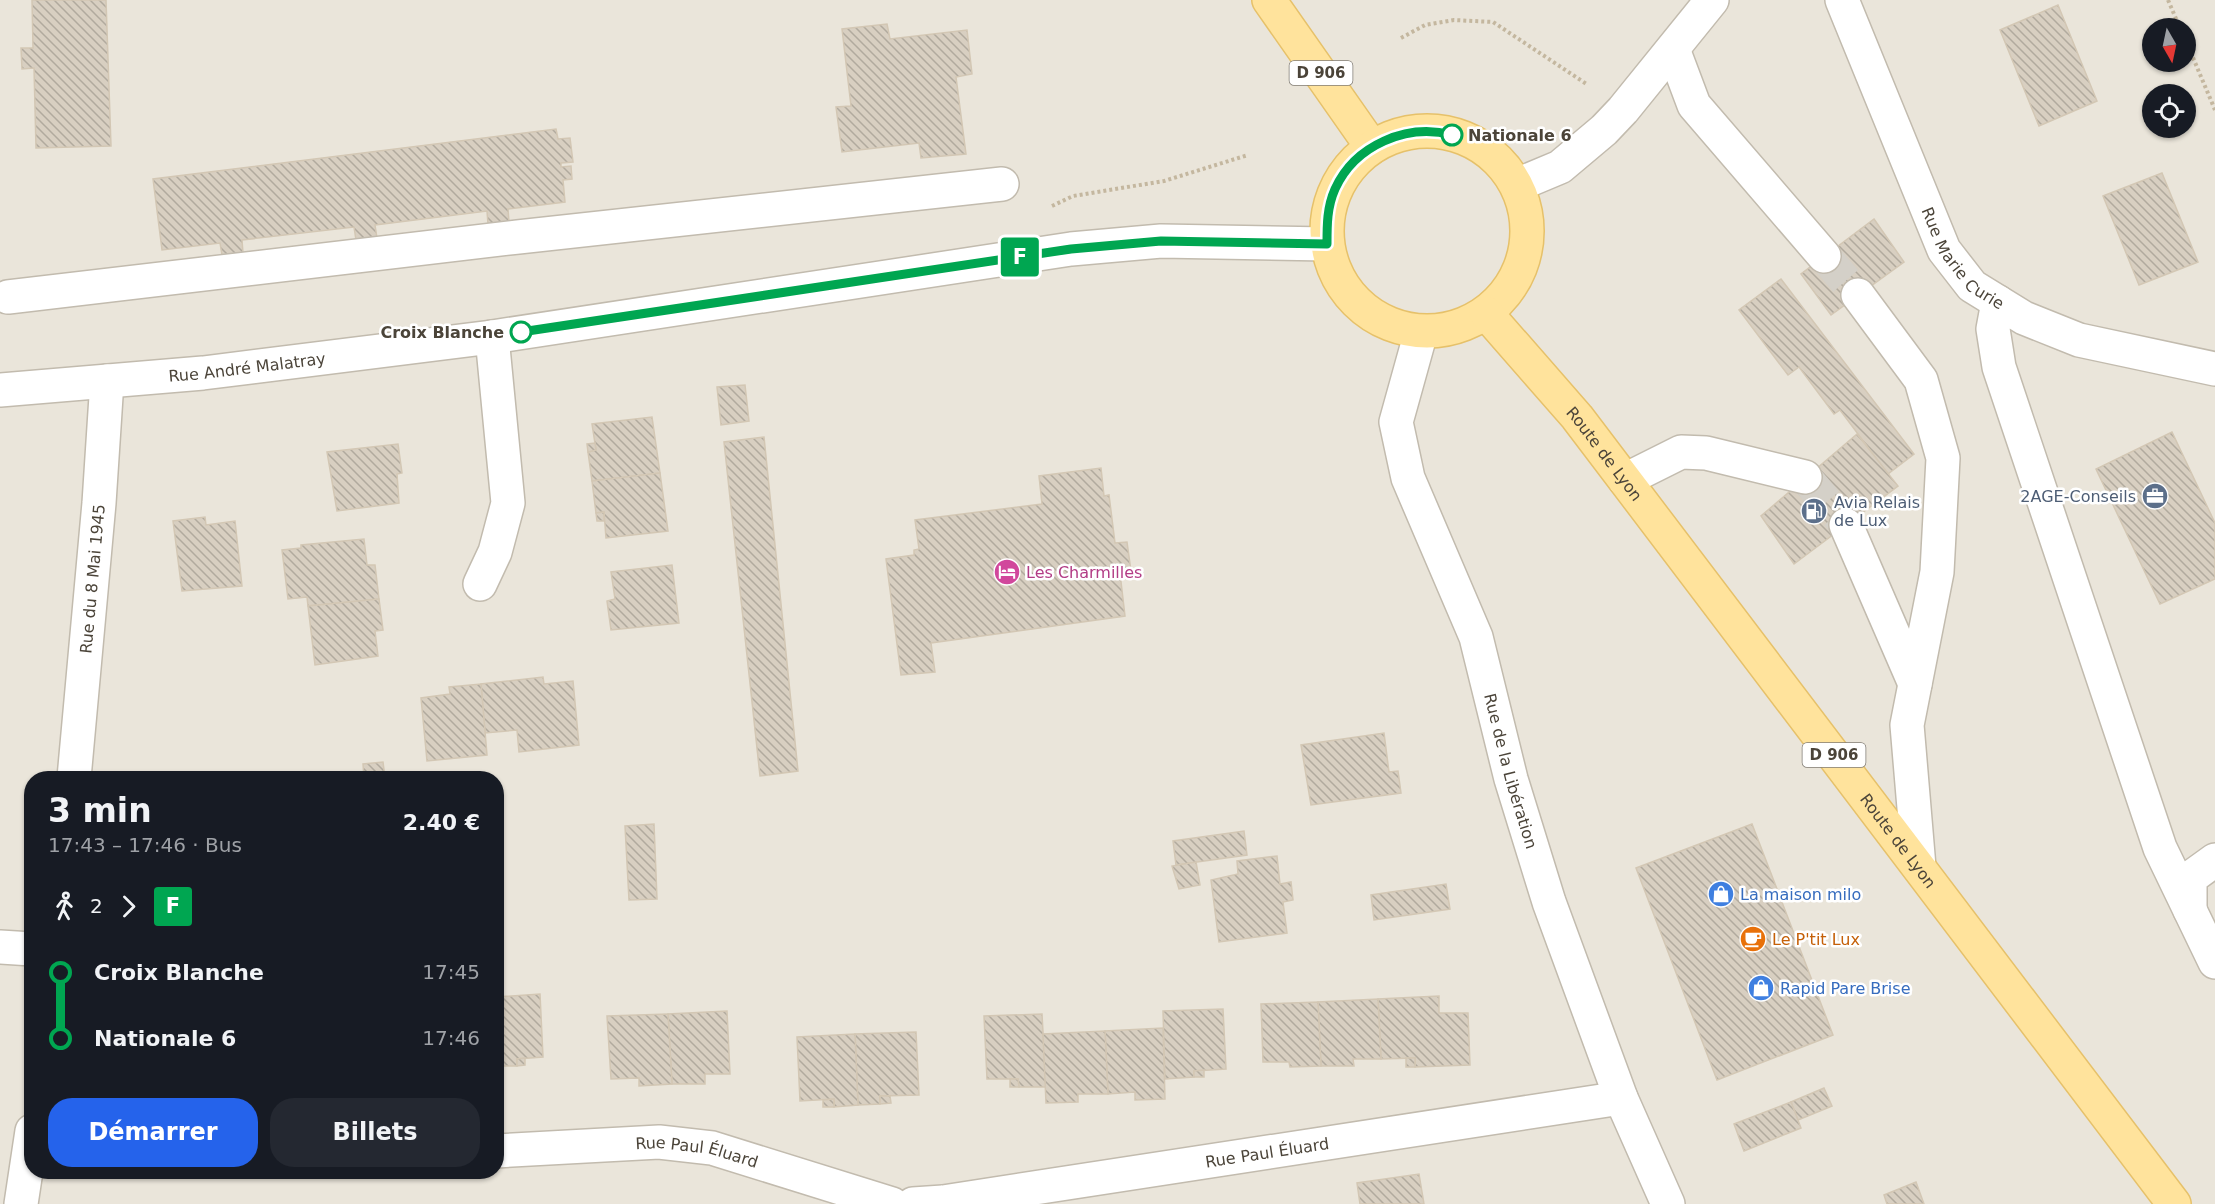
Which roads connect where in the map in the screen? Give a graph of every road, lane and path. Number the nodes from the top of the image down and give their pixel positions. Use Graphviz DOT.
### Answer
graph roads {
  1 [pos="1269,0"];
  2 [pos="1712,0"];
  3 [pos="1842,0"];
  4 [pos="2168,0"];
  5 [pos="2176,18"];
  6 [pos="1401,38"];
  7 [pos="1673,49"];
  8 [pos="2196,65"];
  9 [pos="1623,110"];
  10 [pos="2215,110"];
  11 [pos="1372,147"];
  12 [pos="1248,155"];
  13 [pos="1002,184"];
  14 [pos="1517,185"];
  15 [pos="1327,244"];
  16 [pos="1033,255"];
  17 [pos="1824,256"];
  18 [pos="1858,295"];
  19 [pos="8,297"];
  20 [pos="1998,302"];
  21 [pos="1486,313"];
  22 [pos="1421,332"];
  23 [pos="492,337"];
  24 [pos="2215,369"];
  25 [pos="107,381"];
  26 [pos="0,390"];
  27 [pos="1805,477"];
  28 [pos="1625,480"];
  29 [pos="1845,525"];
  30 [pos="480,584"];
  31 [pos="1915,684"];
  32 [pos="75,771"];
  33 [pos="2215,860"];
  34 [pos="1919,867"];
  35 [pos="2190,910"];
  36 [pos="0,947"];
  37 [pos="24,948"];
  38 [pos="2215,963"];
  39 [pos="1621,1098"];
  40 [pos="504,1151"];
  41 [pos="25,1179"];
  42 [pos="21,1204"];
  43 [pos="892,1204"];
  44 [pos="912,1204"];
  45 [pos="1668,1204"];
  46 [pos="2174,1204"];
  1 -- 11 [label="main road, D 906"];
  2 -- 7 [label="street"];
  3 -- 20 [label="street, Rue Marie Curie"];
  4 -- 5 [label="path"];
  6 -- 9 [label="path"];
  7 -- 9 [label="street"];
  7 -- 17 [label="street"];
  8 -- 10 [label="path"];
  9 -- 14 [label="street"];
  11 -- 14 [label="main road"];
  11 -- 15 [label="main road"];
  12 -- 16 [label="path"];
  13 -- 19 [label="street"];
  14 -- 21 [label="main road"];
  15 -- 16 [label="street, Rue André Malatray"];
  15 -- 22 [label="main road"];
  16 -- 23 [label="street, Rue André Malatray"];
  18 -- 31 [label="street"];
  20 -- 24 [label="street, Rue Marie Curie"];
  20 -- 35 [label="street"];
  21 -- 22 [label="main road"];
  21 -- 28 [label="main road, Route de Lyon / D 906"];
  22 -- 39 [label="street, Rue de la Libération"];
  23 -- 25 [label="street, Rue André Malatray"];
  23 -- 30 [label="street"];
  25 -- 26 [label="street, Rue André Malatray"];
  25 -- 32 [label="street, Rue du 8 Mai 1945"];
  27 -- 28 [label="street"];
  28 -- 34 [label="main road, Route de Lyon / D 906"];
  29 -- 31 [label="street"];
  31 -- 34 [label="street"];
  33 -- 35 [label="street"];
  34 -- 46 [label="main road, Route de Lyon / D 906"];
  35 -- 38 [label="street"];
  36 -- 37 [label="street"];
  39 -- 44 [label="street, Rue Paul Éluard"];
  39 -- 45 [label="street, Rue de la Libération"];
  40 -- 43 [label="street, Rue Paul Éluard"];
  41 -- 42 [label="street"];
}
